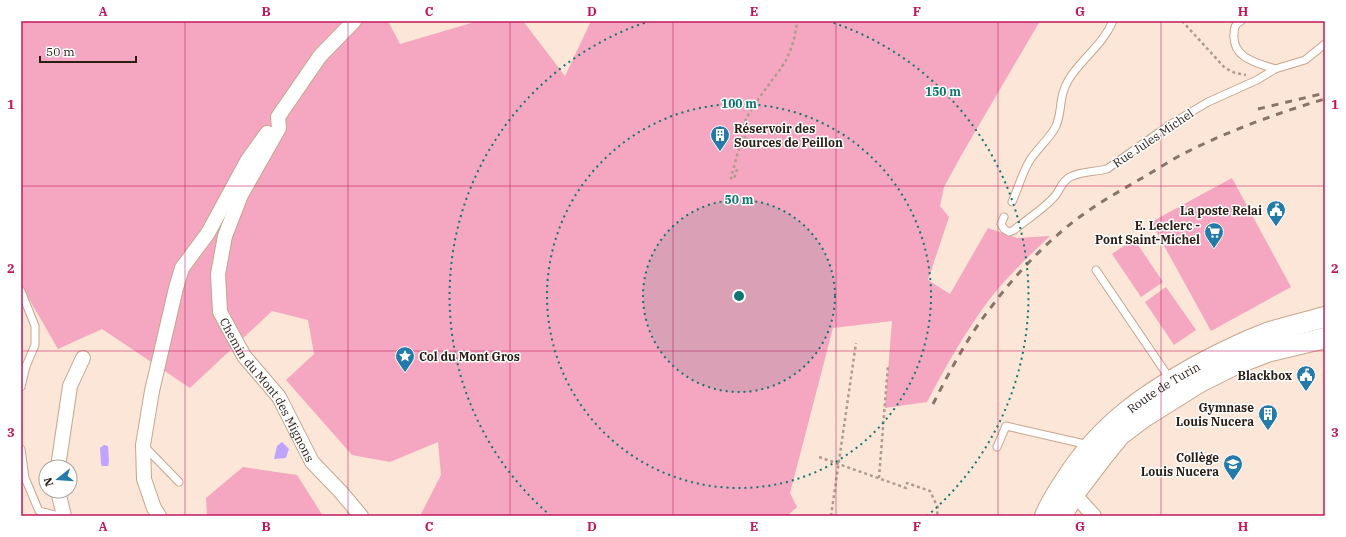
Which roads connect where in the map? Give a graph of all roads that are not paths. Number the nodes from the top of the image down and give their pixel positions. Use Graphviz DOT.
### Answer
graph roads {
  1 [pos="354,21"];
  2 [pos="1113,21"];
  3 [pos="1240,21"];
  4 [pos="1325,44"];
  5 [pos="1275,69"];
  6 [pos="278,118"];
  7 [pos="1012,202"];
  8 [pos="1004,217"];
  9 [pos="1096,270"];
  10 [pos="21,291"];
  11 [pos="1325,316"];
  12 [pos="1325,338"];
  13 [pos="83,358"];
  14 [pos="21,387"];
  15 [pos="1176,387"];
  16 [pos="143,445"];
  17 [pos="1091,446"];
  18 [pos="998,447"];
  19 [pos="21,449"];
  20 [pos="59,459"];
  21 [pos="179,482"];
  22 [pos="1074,494"];
  23 [pos="60,499"];
  24 [pos="59,516"];
  25 [pos="64,516"];
  26 [pos="159,516"];
  27 [pos="361,516"];
  28 [pos="1045,516"];
  29 [pos="1062,516"];
  30 [pos="1094,516"];
  1 -- 6 [label="street, Chemin du Mont des Mignons"];
  2 -- 7 [label="lane"];
  3 -- 5 [label="lane"];
  4 -- 5 [label="lane, Rue Jules Michel"];
  5 -- 8 [label="lane, Rue Jules Michel"];
  6 -- 16 [label="street"];
  6 -- 27 [label="street, Chemin du Mont des Mignons"];
  9 -- 15 [label="lane"];
  10 -- 14 [label="lane"];
  11 -- 15 [label="main road, Route de Turin"];
  12 -- 15 [label="main road, Route de Turin"];
  13 -- 20 [label="street"];
  15 -- 17 [label="main road, Route de Turin"];
  15 -- 22 [label="main road, Route de Turin"];
  16 -- 21 [label="lane"];
  16 -- 26 [label="street"];
  17 -- 18 [label="lane"];
  17 -- 28 [label="main road, Route de Turin"];
  19 -- 24 [label="lane"];
  22 -- 29 [label="main road, Route de Turin"];
  22 -- 30 [label="street"];
  23 -- 25 [label="street"];
}
